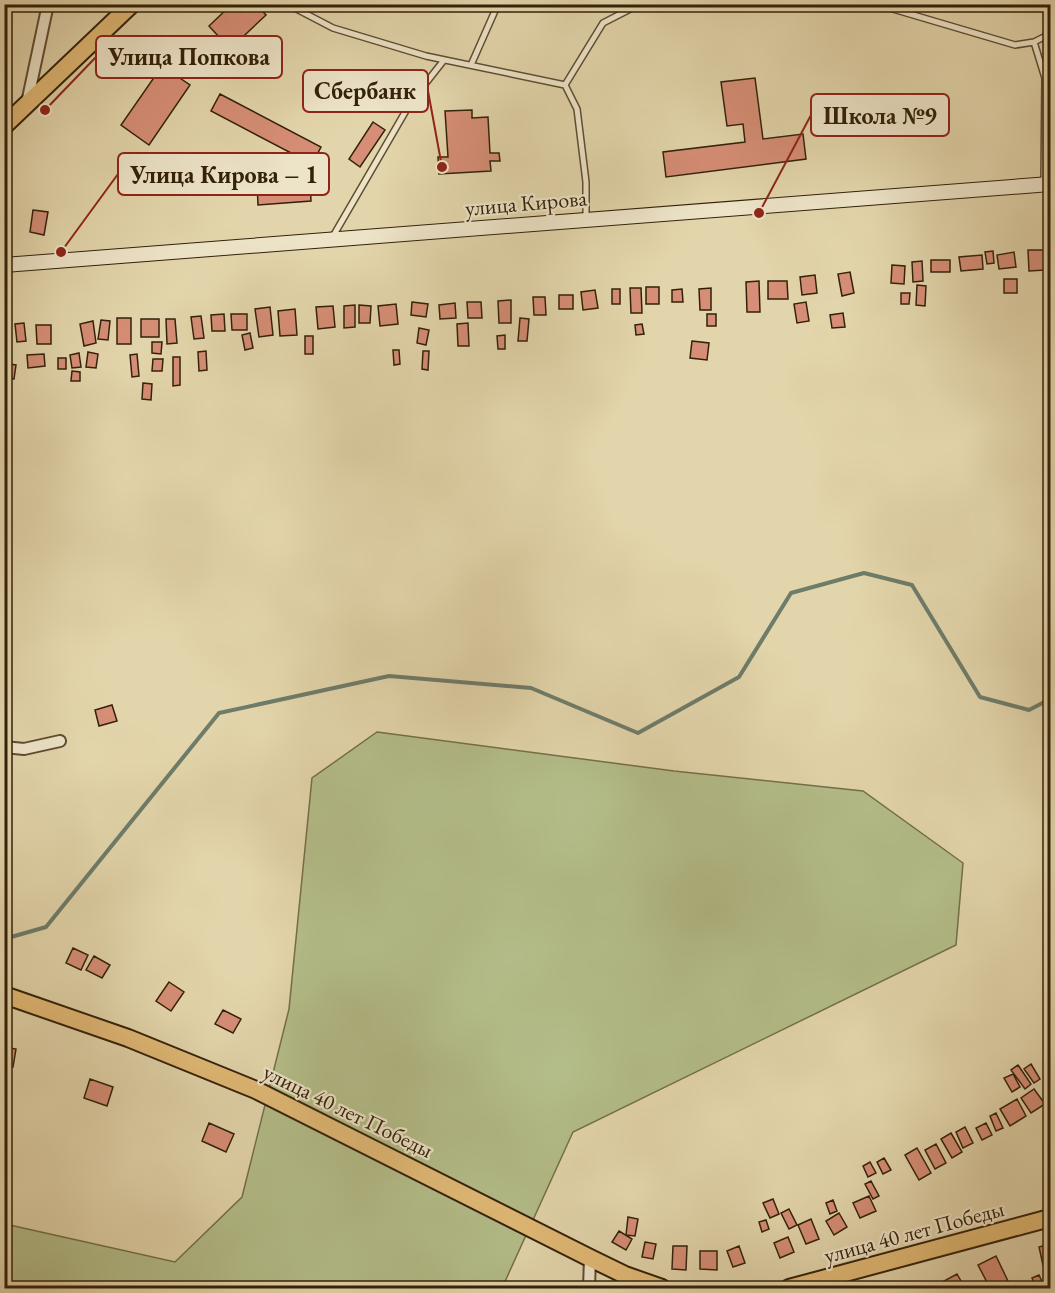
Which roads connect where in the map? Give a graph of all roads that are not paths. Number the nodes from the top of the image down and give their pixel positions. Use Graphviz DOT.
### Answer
graph roads {
  1 [pos="48,4"];
  2 [pos="132,4"];
  3 [pos="287,4"];
  4 [pos="498,4"];
  5 [pos="640,4"];
  6 [pos="876,4"];
  7 [pos="1050,34"];
  8 [pos="1034,42"];
  9 [pos="444,60"];
  10 [pos="471,65"];
  11 [pos="566,85"];
  12 [pos="27,104"];
  13 [pos="4,126"];
  14 [pos="1047,184"];
  15 [pos="586,219"];
  16 [pos="331,239"];
  17 [pos="4,265"];
  18 [pos="60,741"];
  19 [pos="4,747"];
  20 [pos="4,995"];
  21 [pos="1050,1218"];
  22 [pos="590,1258"];
  23 [pos="589,1288"];
  24 [pos="662,1288"];
  25 [pos="789,1288"];
  1 -- 12 [label="street"];
  2 -- 12 [label="main road"];
  3 -- 9 [label="lane"];
  4 -- 10 [label="lane"];
  5 -- 11 [label="lane"];
  6 -- 8 [label="lane"];
  7 -- 8 [label="lane"];
  8 -- 14 [label="lane"];
  9 -- 10 [label="lane"];
  9 -- 16 [label="lane"];
  10 -- 11 [label="lane"];
  11 -- 15 [label="lane"];
  12 -- 13 [label="main road"];
  14 -- 15 [label="street, улица Кирова"];
  15 -- 16 [label="street, улица Кирова"];
  16 -- 17 [label="street, улица Кирова"];
  18 -- 19 [label="street"];
  20 -- 22 [label="main road, улица 40 лет Победы"];
  21 -- 25 [label="main road, улица 40 лет Победы"];
  22 -- 23 [label="street"];
  22 -- 24 [label="main road, улица 40 лет Победы"];
}
